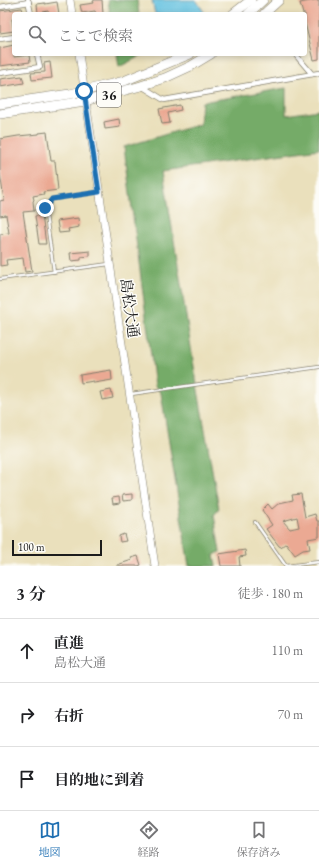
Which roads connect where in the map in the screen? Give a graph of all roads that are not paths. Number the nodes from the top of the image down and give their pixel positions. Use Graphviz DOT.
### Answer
graph roads {
  1 [pos="70,0"];
  2 [pos="251,0"];
  3 [pos="263,0"];
  4 [pos="279,0"];
  5 [pos="29,1"];
  6 [pos="0,7"];
  7 [pos="31,12"];
  8 [pos="72,12"];
  9 [pos="236,12"];
  10 [pos="250,12"];
  11 [pos="266,12"];
  12 [pos="12,37"];
  13 [pos="0,39"];
  14 [pos="37,56"];
  15 [pos="79,56"];
  16 [pos="173,56"];
  17 [pos="185,56"];
  18 [pos="208,56"];
  19 [pos="297,56"];
  20 [pos="159,67"];
  21 [pos="0,73"];
  22 [pos="319,73"];
  23 [pos="312,74"];
  24 [pos="141,86"];
  25 [pos="84,91"];
  26 [pos="86,101"];
  27 [pos="0,104"];
  28 [pos="0,114"];
  29 [pos="99,192"];
  30 [pos="110,264"];
  31 [pos="54,272"];
  32 [pos="0,279"];
  33 [pos="319,367"];
  34 [pos="129,394"];
  35 [pos="255,522"];
  36 [pos="319,562"];
  37 [pos="154,566"];
  38 [pos="286,566"];
  1 -- 8 [label="street"];
  2 -- 9 [label="highway"];
  3 -- 10 [label="highway"];
  4 -- 11 [label="highway"];
  5 -- 6 [label="street"];
  5 -- 7 [label="street"];
  12 -- 13 [label="street"];
  14 -- 21 [label="street"];
  15 -- 25 [label="street, 島松大通"];
  16 -- 20 [label="highway"];
  17 -- 20 [label="highway, 36"];
  18 -- 24 [label="highway, 36"];
  19 -- 23 [label="street"];
  20 -- 25 [label="highway, 36"];
  22 -- 23 [label="street"];
  23 -- 24 [label="street"];
  24 -- 26 [label="highway, 36"];
  25 -- 26 [label="street, 島松大通"];
  25 -- 27 [label="highway, 36"];
  26 -- 28 [label="highway, 36"];
  26 -- 29 [label="street, 島松大通"];
  29 -- 30 [label="street, 島松大通"];
  29 -- 31 [label="lane"];
  30 -- 31 [label="lane"];
  30 -- 34 [label="street, 島松大通"];
  31 -- 32 [label="lane"];
  33 -- 34 [label="lane"];
  34 -- 37 [label="street, 島松大通"];
  35 -- 38 [label="lane"];
  36 -- 38 [label="lane"];
}
